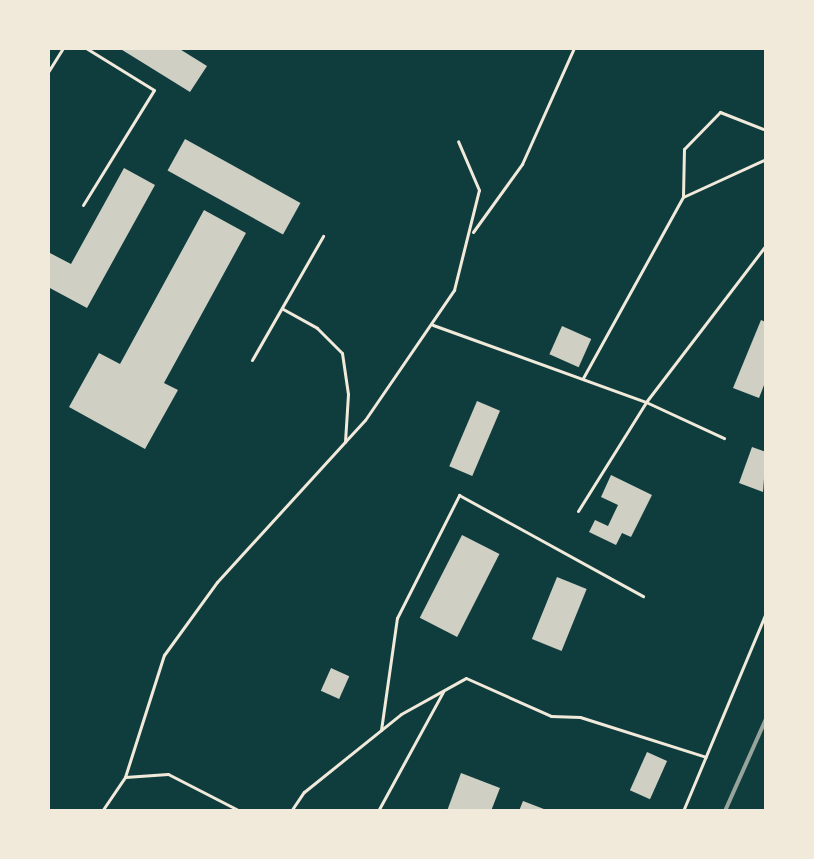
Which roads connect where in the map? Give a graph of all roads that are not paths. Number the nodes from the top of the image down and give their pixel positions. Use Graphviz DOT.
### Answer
graph roads {
  1 [pos="63,48"];
  2 [pos="86,48"];
  3 [pos="574,48"];
  4 [pos="48,72"];
  5 [pos="766,130"];
  6 [pos="458,141"];
  7 [pos="766,159"];
  8 [pos="683,197"];
  9 [pos="83,205"];
  10 [pos="472,234"];
  11 [pos="323,236"];
  12 [pos="766,245"];
  13 [pos="283,309"];
  14 [pos="433,325"];
  15 [pos="252,360"];
  16 [pos="582,379"];
  17 [pos="646,402"];
  18 [pos="724,438"];
  19 [pos="345,443"];
  20 [pos="578,511"];
  21 [pos="643,596"];
  22 [pos="766,613"];
  23 [pos="445,689"];
  24 [pos="381,730"];
  25 [pos="706,757"];
  26 [pos="124,777"];
  27 [pos="102,811"];
  28 [pos="240,811"];
  29 [pos="291,811"];
  30 [pos="378,811"];
  31 [pos="683,811"];
  1 -- 4 [label="lane"];
  2 -- 9 [label="lane"];
  3 -- 10 [label="lane"];
  5 -- 8 [label="lane"];
  6 -- 10 [label="lane"];
  7 -- 8 [label="lane"];
  8 -- 16 [label="lane"];
  10 -- 14 [label="lane"];
  11 -- 13 [label="lane"];
  12 -- 17 [label="lane"];
  13 -- 15 [label="lane"];
  13 -- 19 [label="lane"];
  14 -- 16 [label="lane"];
  14 -- 19 [label="lane"];
  16 -- 17 [label="lane"];
  17 -- 18 [label="lane"];
  17 -- 20 [label="lane"];
  19 -- 26 [label="lane"];
  21 -- 24 [label="lane"];
  22 -- 25 [label="lane"];
  23 -- 24 [label="lane"];
  23 -- 25 [label="lane"];
  23 -- 30 [label="lane"];
  24 -- 29 [label="lane"];
  25 -- 31 [label="lane"];
  26 -- 27 [label="lane"];
  26 -- 28 [label="lane"];
}
